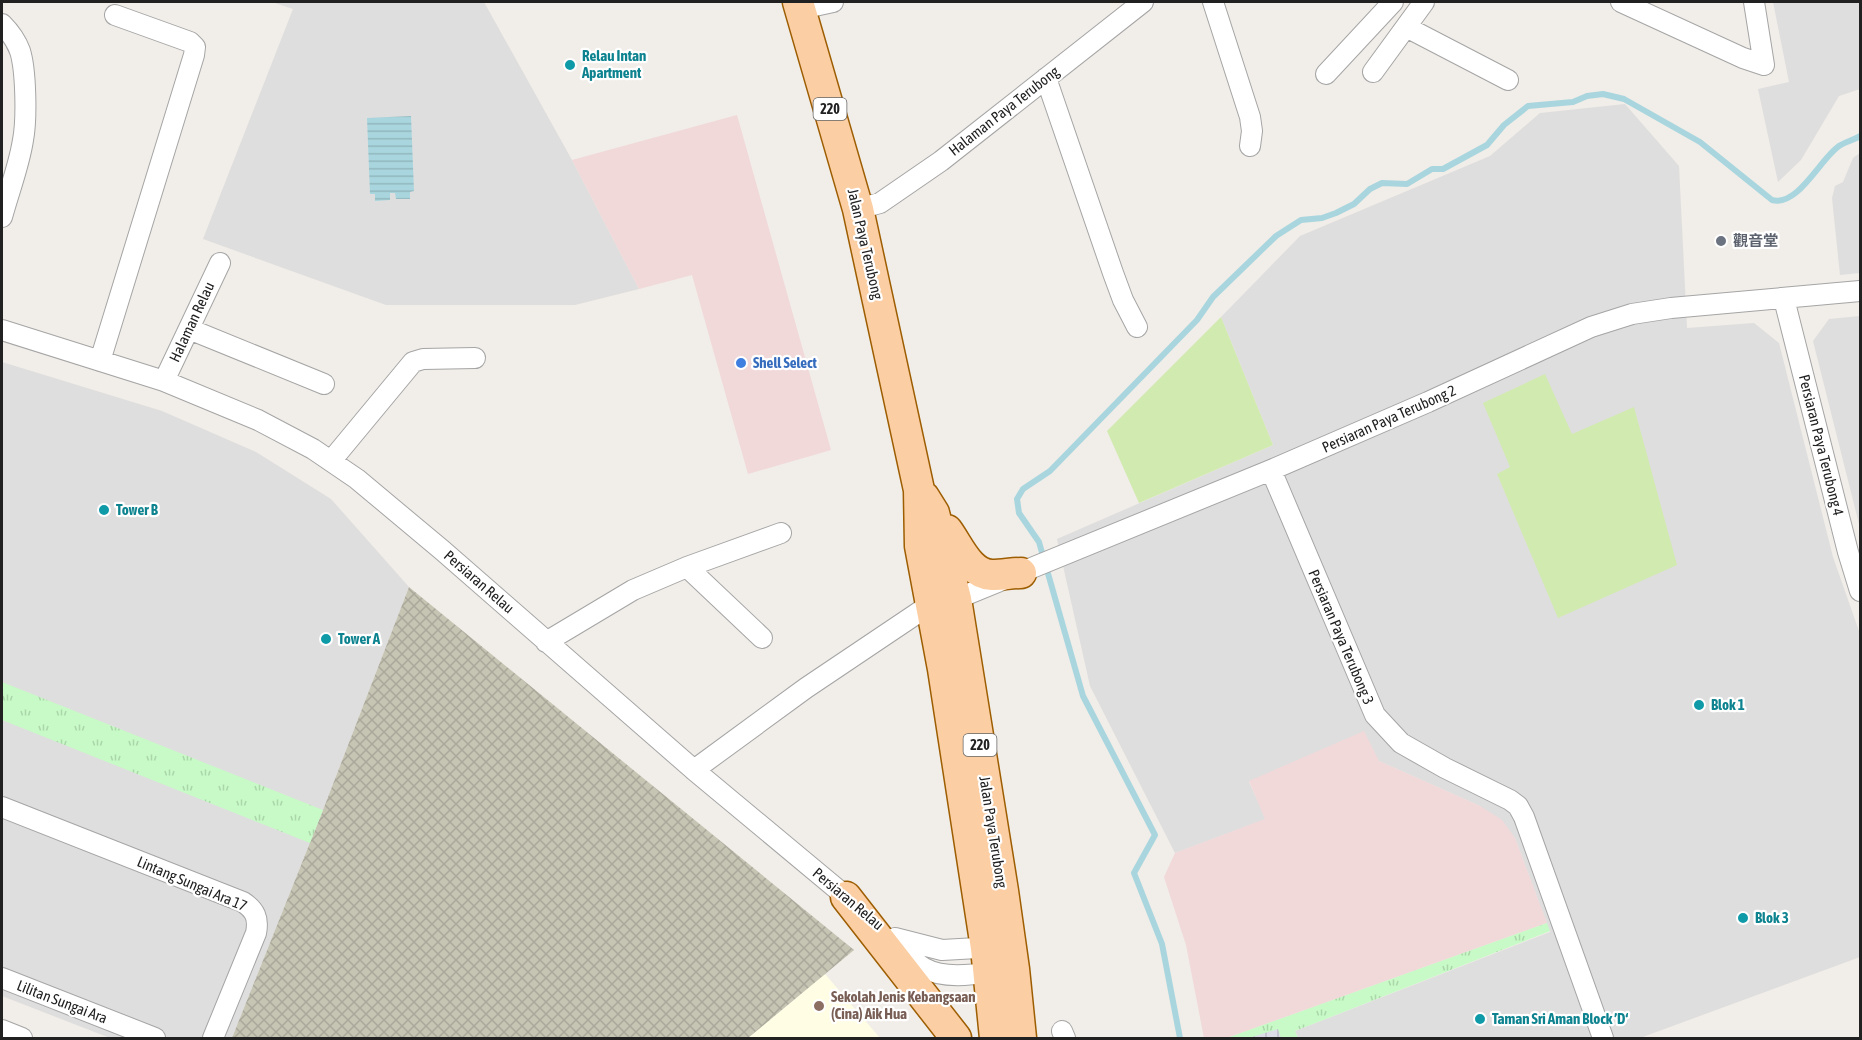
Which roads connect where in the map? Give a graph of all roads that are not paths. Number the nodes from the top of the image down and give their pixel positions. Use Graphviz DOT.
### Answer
graph roads {
  1 [pos="833,2"];
  2 [pos="1143,2"];
  3 [pos="1212,2"];
  4 [pos="1393,2"];
  5 [pos="1424,2"];
  6 [pos="1621,2"];
  7 [pos="1754,2"];
  8 [pos="799,5"];
  9 [pos="115,15"];
  10 [pos="2,24"];
  11 [pos="1406,27"];
  12 [pos="1372,72"];
  13 [pos="1326,74"];
  14 [pos="1046,78"];
  15 [pos="1508,80"];
  16 [pos="1250,146"];
  17 [pos="858,209"];
  18 [pos="2,217"];
  19 [pos="220,263"];
  20 [pos="1860,291"];
  21 [pos="1784,299"];
  22 [pos="1137,327"];
  23 [pos="189,329"];
  24 [pos="2,330"];
  25 [pos="475,358"];
  26 [pos="100,361"];
  27 [pos="164,381"];
  28 [pos="324,384"];
  29 [pos="331,461"];
  30 [pos="1271,470"];
  31 [pos="927,502"];
  32 [pos="781,533"];
  33 [pos="687,567"];
  34 [pos="1025,571"];
  35 [pos="1860,591"];
  36 [pos="944,602"];
  37 [pos="762,638"];
  38 [pos="546,642"];
  39 [pos="694,770"];
  40 [pos="2,807"];
  41 [pos="846,897"];
  42 [pos="1000,958"];
  43 [pos="2,978"];
  44 [pos="2,1030"];
  45 [pos="22,1038"];
  46 [pos="156,1038"];
  47 [pos="213,1038"];
  48 [pos="956,1038"];
  49 [pos="995,1038"];
  50 [pos="1021,1038"];
  51 [pos="1603,1038"];
  1 -- 8 [label="street"];
  2 -- 14 [label="street, Halaman Paya Terubong"];
  3 -- 16 [label="street"];
  4 -- 13 [label="street"];
  5 -- 11 [label="street"];
  6 -- 7 [label="street"];
  8 -- 17 [label="main road, Jalan Paya Terubong / 220"];
  9 -- 26 [label="street"];
  10 -- 18 [label="street"];
  11 -- 12 [label="street"];
  11 -- 15 [label="street"];
  14 -- 17 [label="street, Halaman Paya Terubong"];
  14 -- 22 [label="street"];
  17 -- 31 [label="main road, Jalan Paya Terubong / 220"];
  19 -- 23 [label="street, Halaman Relau"];
  20 -- 21 [label="street, Persiaran Paya Terubong 2"];
  21 -- 30 [label="street, Persiaran Paya Terubong 2"];
  21 -- 35 [label="street, Persiaran Paya Terubong 4"];
  23 -- 27 [label="street, Halaman Relau"];
  23 -- 28 [label="street"];
  24 -- 26 [label="street, Persiaran Relau"];
  25 -- 29 [label="street"];
  26 -- 27 [label="street, Persiaran Relau"];
  27 -- 29 [label="street, Persiaran Relau"];
  29 -- 38 [label="street, Persiaran Relau"];
  30 -- 34 [label="street, Persiaran Paya Terubong 2"];
  30 -- 51 [label="street, Persiaran Paya Terubong 3"];
  31 -- 34 [label="main road"];
  31 -- 36 [label="main road, Jalan Paya Terubong / 220"];
  32 -- 33 [label="street"];
  33 -- 37 [label="street"];
  33 -- 38 [label="street"];
  34 -- 36 [label="street, Persiaran Paya Terubong 2"];
  36 -- 39 [label="street, Persiaran Paya Terubong 2"];
  36 -- 42 [label="main road, Jalan Paya Terubong / 220"];
  38 -- 39 [label="street, Persiaran Relau"];
  39 -- 41 [label="street, Persiaran Relau"];
  40 -- 47 [label="street, Lintang Sungai Ara 17"];
  41 -- 42 [label="street, Persiaran Relau"];
  41 -- 48 [label="main road"];
  42 -- 49 [label="main road, Jalan Paya Terubong / 220"];
  42 -- 50 [label="main road, Jalan Paya Terubong / 220"];
  43 -- 46 [label="street, Lilitan Sungai Ara"];
  44 -- 45 [label="street"];
}
